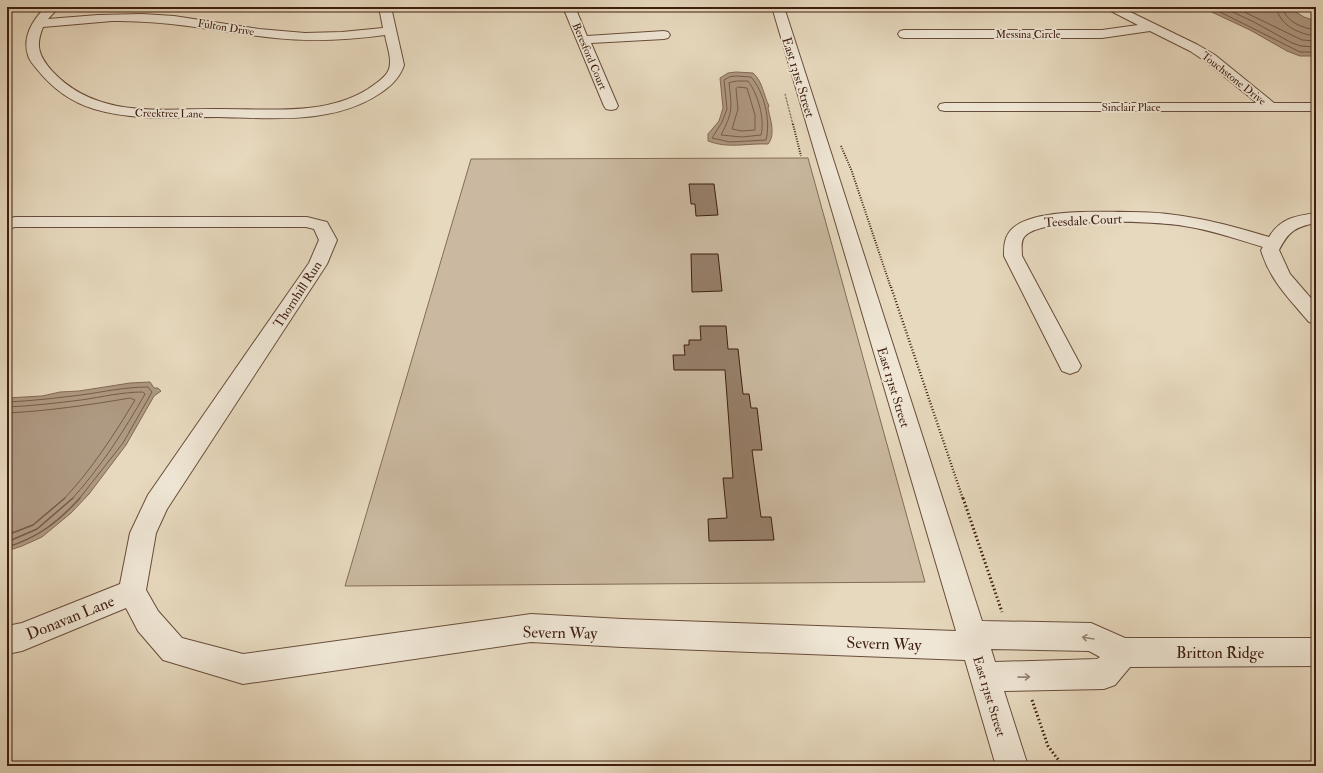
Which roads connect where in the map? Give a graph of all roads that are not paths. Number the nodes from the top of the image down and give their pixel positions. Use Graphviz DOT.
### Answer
graph roads {
  1 [pos="53,7"];
  2 [pos="385,7"];
  3 [pos="569,7"];
  4 [pos="778,7"];
  5 [pos="1111,7"];
  6 [pos="39,24"];
  7 [pos="1151,27"];
  8 [pos="390,31"];
  9 [pos="904,34"];
  10 [pos="664,35"];
  11 [pos="582,40"];
  12 [pos="610,106"];
  13 [pos="945,107"];
  14 [pos="1270,107"];
  15 [pos="1316,107"];
  16 [pos="1316,218"];
  17 [pos="7,224"];
  18 [pos="1273,244"];
  19 [pos="1316,317"];
  20 [pos="1070,366"];
  21 [pos="132,592"];
  22 [pos="7,640"];
  23 [pos="973,640"];
  24 [pos="1316,652"];
  25 [pos="1123,653"];
  26 [pos="985,677"];
  27 [pos="1012,766"];
  1 -- 6 [label="street, Creektree Lane"];
  2 -- 8 [label="street"];
  3 -- 11 [label="street, Beresford Court"];
  4 -- 23 [label="street, East 131st Street"];
  5 -- 7 [label="street, Touchstone Drive"];
  6 -- 8 [label="street, Fulton Drive"];
  6 -- 8 [label="street, Creektree Lane"];
  7 -- 9 [label="street, Messina Circle"];
  7 -- 14 [label="street, Touchstone Drive"];
  10 -- 11 [label="street"];
  11 -- 12 [label="street, Beresford Court"];
  13 -- 14 [label="street, Sinclair Place"];
  14 -- 15 [label="street, Sinclair Place"];
  16 -- 18 [label="street"];
  17 -- 21 [label="street, Thornhill Run"];
  18 -- 19 [label="street"];
  18 -- 20 [label="street, Teesdale Court"];
  21 -- 22 [label="street, Donavan Lane"];
  21 -- 23 [label="street, Severn Way"];
  25 -- 23 [label="street, Britton Ridge, one-way"];
  23 -- 26 [label="street, East 131st Street"];
  24 -- 25 [label="street, Britton Ridge"];
  26 -- 25 [label="street, one-way"];
  26 -- 27 [label="street, East 131st Street"];
}
